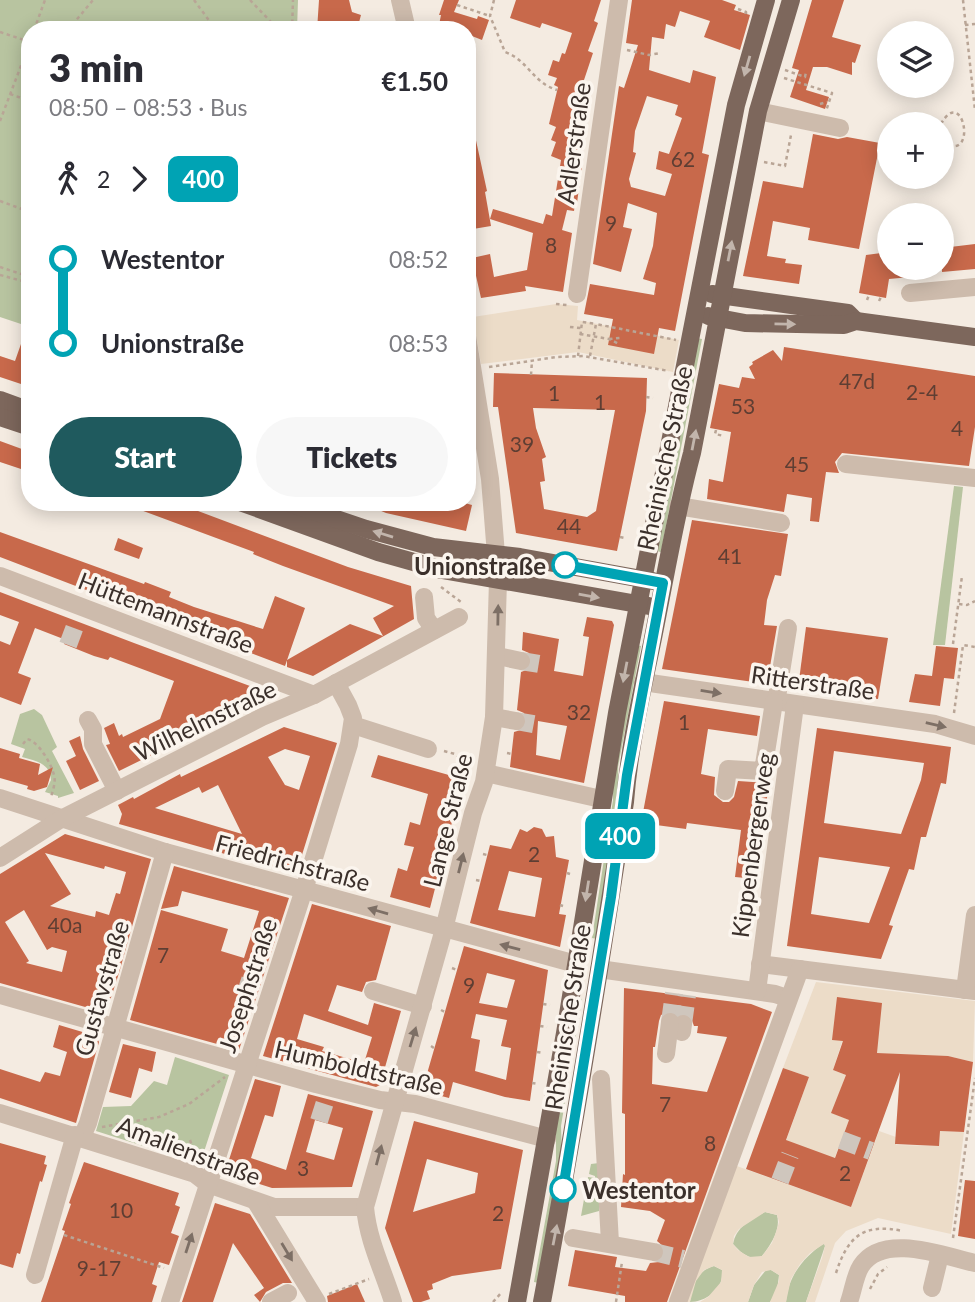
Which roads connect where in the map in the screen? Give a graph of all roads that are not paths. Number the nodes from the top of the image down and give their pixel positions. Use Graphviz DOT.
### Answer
graph roads {
  1 [pos="400,0"];
  2 [pos="619,0"];
  3 [pos="765,0"];
  4 [pos="789,4"];
  5 [pos="405,21"];
  6 [pos="758,111"];
  7 [pos="840,128"];
  8 [pos="975,287"];
  9 [pos="698,292"];
  10 [pos="910,293"];
  11 [pos="577,294"];
  12 [pos="721,295"];
  13 [pos="694,314"];
  14 [pos="717,318"];
  15 [pos="856,321"];
  16 [pos="975,337"];
  17 [pos="476,392"];
  18 [pos="0,400"];
  19 [pos="21,408"];
  20 [pos="0,417"];
  21 [pos="21,424"];
  22 [pos="846,464"];
  23 [pos="975,478"];
  24 [pos="678,506"];
  25 [pos="265,511"];
  26 [pos="313,511"];
  27 [pos="781,523"];
  28 [pos="496,555"];
  29 [pos="0,576"];
  30 [pos="643,579"];
  31 [pos="498,580"];
  32 [pos="663,583"];
  33 [pos="424,597"];
  34 [pos="638,605"];
  35 [pos="659,608"];
  36 [pos="459,617"];
  37 [pos="788,628"];
  38 [pos="434,630"];
  39 [pos="498,656"];
  40 [pos="522,661"];
  41 [pos="643,682"];
  42 [pos="336,683"];
  43 [pos="314,695"];
  44 [pos="775,702"];
  45 [pos="795,705"];
  46 [pos="494,717"];
  47 [pos="88,720"];
  48 [pos="516,721"];
  49 [pos="353,725"];
  50 [pos="975,736"];
  51 [pos="428,749"];
  52 [pos="486,773"];
  53 [pos="117,791"];
  54 [pos="725,791"];
  55 [pos="0,798"];
  56 [pos="601,799"];
  57 [pos="53,816"];
  58 [pos="165,852"];
  59 [pos="0,858"];
  60 [pos="304,890"];
  61 [pos="975,915"];
  62 [pos="444,929"];
  63 [pos="576,964"];
  64 [pos="760,964"];
  65 [pos="800,969"];
  66 [pos="599,970"];
  67 [pos="970,990"];
  68 [pos="373,991"];
  69 [pos="757,991"];
  70 [pos="0,995"];
  71 [pos="787,1003"];
  72 [pos="423,1006"];
  73 [pos="678,1026"];
  74 [pos="115,1027"];
  75 [pos="666,1054"];
  76 [pos="243,1064"];
  77 [pos="601,1079"];
  78 [pos="394,1103"];
  79 [pos="0,1113"];
  80 [pos="82,1132"];
  81 [pos="547,1139"];
  82 [pos="208,1184"];
  83 [pos="256,1202"];
  84 [pos="365,1207"];
  85 [pos="573,1238"];
  86 [pos="605,1244"];
  87 [pos="654,1252"];
  88 [pos="940,1255"];
  89 [pos="975,1263"];
  90 [pos="35,1275"];
  91 [pos="297,1287"];
  92 [pos="932,1288"];
  93 [pos="510,1296"];
  94 [pos="316,1300"];
  95 [pos="170,1302"];
  96 [pos="271,1302"];
  97 [pos="393,1302"];
  98 [pos="542,1302"];
  99 [pos="678,1302"];
  100 [pos="849,1302"];
  1 -- 5 [label="street"];
  2 -- 11 [label="street, Adlerstraße"];
  3 -- 4 [label="street"];
  3 -- 9 [label="main road, Rheinische Straße, one-way"];
  4 -- 6 [label="main road, Rheinische Straße"];
  6 -- 7 [label="street"];
  12 -- 6 [label="main road, Rheinische Straße, one-way"];
  8 -- 10 [label="street"];
  9 -- 12 [label="main road"];
  9 -- 13 [label="main road, Rheinische Straße"];
  12 -- 14 [label="main road, Rheinische Straße"];
  12 -- 15 [label="main road"];
  13 -- 14 [label="main road"];
  13 -- 30 [label="main road, Rheinische Straße"];
  14 -- 15 [label="main road, one-way"];
  24 -- 14 [label="main road, Rheinische Straße, one-way"];
  15 -- 16 [label="main road"];
  17 -- 28 [label="street, Lange Straße"];
  18 -- 19 [label="main road"];
  20 -- 21 [label="main road"];
  22 -- 23 [label="street"];
  24 -- 27 [label="street"];
  24 -- 32 [label="main road, Rheinische Straße"];
  25 -- 31 [label="main road"];
  28 -- 26 [label="main road, one-way"];
  28 -- 30 [label="main road"];
  28 -- 31 [label="street, Lange Straße"];
  29 -- 43 [label="street, Hüttemannstraße"];
  30 -- 32 [label="main road"];
  30 -- 34 [label="main road, Rheinische Straße"];
  31 -- 34 [label="main road, one-way"];
  39 -- 31 [label="street, Lange Straße, one-way"];
  32 -- 35 [label="main road, Rheinische Straße"];
  33 -- 38 [label="street"];
  34 -- 35 [label="main road"];
  34 -- 56 [label="main road, Rheinische Straße, one-way"];
  35 -- 41 [label="main road, Rheinische Straße"];
  36 -- 38 [label="street, Wilhelmstraße"];
  37 -- 44 [label="street"];
  38 -- 42 [label="street, Wilhelmstraße"];
  39 -- 40 [label="street"];
  39 -- 46 [label="street, Lange Straße"];
  41 -- 44 [label="street, Ritterstraße, one-way"];
  41 -- 66 [label="main road, Rheinische Straße"];
  42 -- 43 [label="street, Wilhelmstraße"];
  42 -- 49 [label="street"];
  43 -- 53 [label="street, Wilhelmstraße"];
  44 -- 45 [label="street, Ritterstraße"];
  44 -- 54 [label="street"];
  45 -- 50 [label="street, Ritterstraße, one-way"];
  45 -- 64 [label="street, Kippenbergerweg"];
  46 -- 48 [label="street"];
  46 -- 52 [label="street, Lange Straße"];
  47 -- 53 [label="street"];
  49 -- 51 [label="street"];
  49 -- 60 [label="street, Josephstraße"];
  52 -- 56 [label="street"];
  62 -- 52 [label="street, Lange Straße, one-way"];
  53 -- 57 [label="street, Wilhelmstraße"];
  55 -- 57 [label="street, Friedrichstraße"];
  56 -- 63 [label="main road, Rheinische Straße, one-way"];
  57 -- 58 [label="street, Friedrichstraße"];
  57 -- 59 [label="street, Wilhelmstraße"];
  58 -- 60 [label="street, Friedrichstraße"];
  58 -- 74 [label="street, Gustavstraße"];
  62 -- 60 [label="street, Friedrichstraße, one-way"];
  60 -- 76 [label="street, Josephstraße"];
  61 -- 67 [label="street"];
  63 -- 62 [label="street, Friedrichstraße, one-way"];
  62 -- 72 [label="street, Lange Straße"];
  63 -- 66 [label="main road"];
  63 -- 81 [label="main road, Rheinische Straße"];
  64 -- 65 [label="street"];
  64 -- 69 [label="street, Kippenbergerweg"];
  65 -- 67 [label="street"];
  65 -- 71 [label="street"];
  66 -- 69 [label="street"];
  98 -- 66 [label="main road, Rheinische Straße, one-way"];
  68 -- 72 [label="street"];
  69 -- 71 [label="street"];
  70 -- 74 [label="street, Humboldtstraße"];
  71 -- 99 [label="street"];
  78 -- 72 [label="street, Lange Straße, one-way"];
  73 -- 75 [label="street"];
  74 -- 76 [label="street, Humboldtstraße"];
  74 -- 80 [label="street, Gustavstraße"];
  76 -- 78 [label="street, Humboldtstraße"];
  76 -- 82 [label="street, Josephstraße"];
  77 -- 86 [label="street, Rheinische Straße"];
  78 -- 81 [label="street, Humboldtstraße"];
  84 -- 78 [label="street, Lange Straße, one-way"];
  79 -- 80 [label="street, Amalienstraße"];
  80 -- 82 [label="street, Amalienstraße"];
  80 -- 90 [label="street, Gustavstraße"];
  81 -- 93 [label="main road, Rheinische Straße"];
  82 -- 83 [label="street, Amalienstraße"];
  95 -- 82 [label="street, Josephstraße, one-way"];
  83 -- 84 [label="street, Amalienstraße"];
  83 -- 91 [label="street, one-way"];
  84 -- 97 [label="street, Lange Straße"];
  85 -- 86 [label="street"];
  86 -- 87 [label="street"];
  88 -- 89 [label="street"];
  88 -- 92 [label="street"];
  88 -- 100 [label="street"];
  91 -- 94 [label="street"];
  91 -- 96 [label="street"];
}
